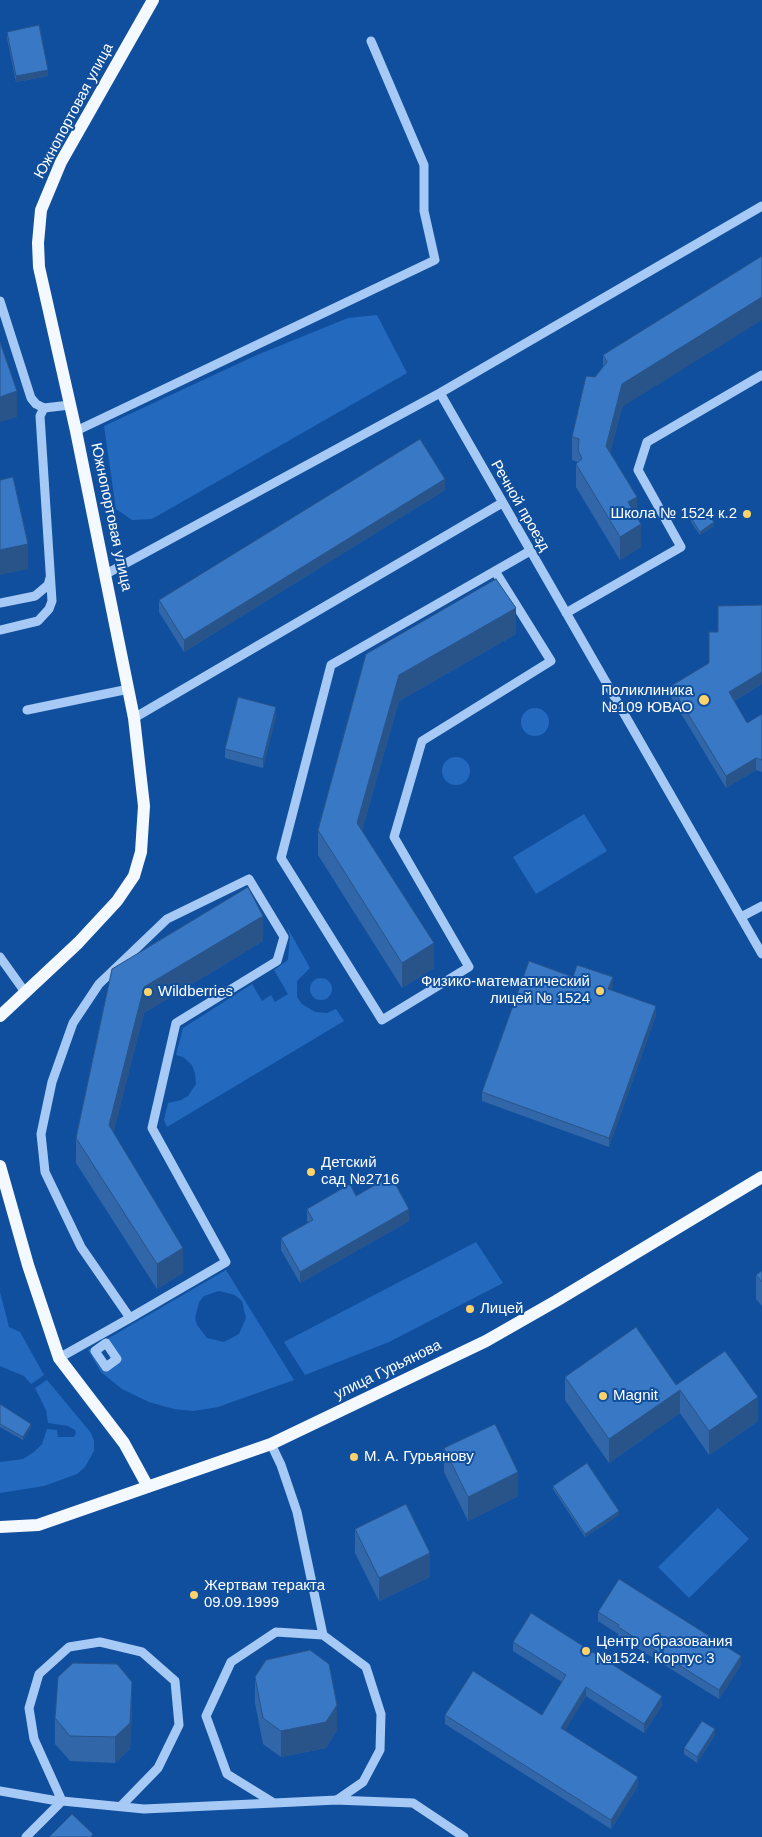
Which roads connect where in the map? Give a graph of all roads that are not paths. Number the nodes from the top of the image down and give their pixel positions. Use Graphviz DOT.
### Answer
graph roads {
  1 [pos="153,0"];
  2 [pos="371,41"];
  3 [pos="762,206"];
  4 [pos="0,301"];
  5 [pos="762,375"];
  6 [pos="440,393"];
  7 [pos="70,404"];
  8 [pos="44,408"];
  9 [pos="76,431"];
  10 [pos="502,503"];
  11 [pos="530,551"];
  12 [pos="495,571"];
  13 [pos="106,574"];
  14 [pos="51,576"];
  15 [pos="0,603"];
  16 [pos="566,613"];
  17 [pos="0,630"];
  18 [pos="129,689"];
  19 [pos="27,710"];
  20 [pos="134,718"];
  21 [pos="762,906"];
  22 [pos="741,917"];
  23 [pos="762,954"];
  24 [pos="0,957"];
  25 [pos="25,992"];
  26 [pos="0,1016"];
  27 [pos="0,1166"];
  28 [pos="762,1177"];
  29 [pos="130,1318"];
  30 [pos="58,1358"];
  31 [pos="271,1444"];
  32 [pos="148,1487"];
  33 [pos="0,1527"];
  34 [pos="323,1635"];
  35 [pos="0,1791"];
  36 [pos="333,1800"];
  37 [pos="62,1801"];
  38 [pos="274,1803"];
  39 [pos="121,1806"];
  40 [pos="26,1837"];
  41 [pos="464,1837"];
  1 -- 7 [label="main road, Южнопортовая улица"];
  2 -- 9 [label="street"];
  3 -- 6 [label="street"];
  4 -- 8 [label="street"];
  5 -- 16 [label="street"];
  6 -- 10 [label="street, Речной проезд"];
  6 -- 13 [label="street"];
  7 -- 8 [label="street"];
  7 -- 9 [label="main road, Южнопортовая улица"];
  8 -- 14 [label="street"];
  9 -- 13 [label="main road, Южнопортовая улица"];
  10 -- 11 [label="street, Речной проезд"];
  10 -- 20 [label="street"];
  11 -- 12 [label="street"];
  11 -- 16 [label="street, Речной проезд"];
  12 -- 12 [label="street"];
  13 -- 18 [label="main road, Южнопортовая улица"];
  14 -- 15 [label="street"];
  14 -- 17 [label="street"];
  16 -- 22 [label="street, Речной проезд"];
  18 -- 19 [label="street"];
  18 -- 20 [label="main road, Южнопортовая улица"];
  20 -- 25 [label="main road, Южнопортовая улица"];
  21 -- 22 [label="street"];
  22 -- 23 [label="street, Речной проезд"];
  24 -- 25 [label="street"];
  25 -- 26 [label="main road, Южнопортовая улица"];
  27 -- 30 [label="main road"];
  28 -- 31 [label="main road, улица Гурьянова"];
  29 -- 29 [label="street"];
  29 -- 30 [label="street"];
  30 -- 32 [label="main road"];
  31 -- 32 [label="main road, улица Гурьянова"];
  31 -- 34 [label="street"];
  32 -- 33 [label="main road, улица Гурьянова"];
  34 -- 36 [label="street"];
  34 -- 38 [label="street"];
  35 -- 37 [label="street"];
  36 -- 38 [label="street"];
  36 -- 41 [label="street"];
  37 -- 39 [label="street"];
  37 -- 39 [label="street"];
  37 -- 40 [label="street"];
  38 -- 39 [label="street"];
}
